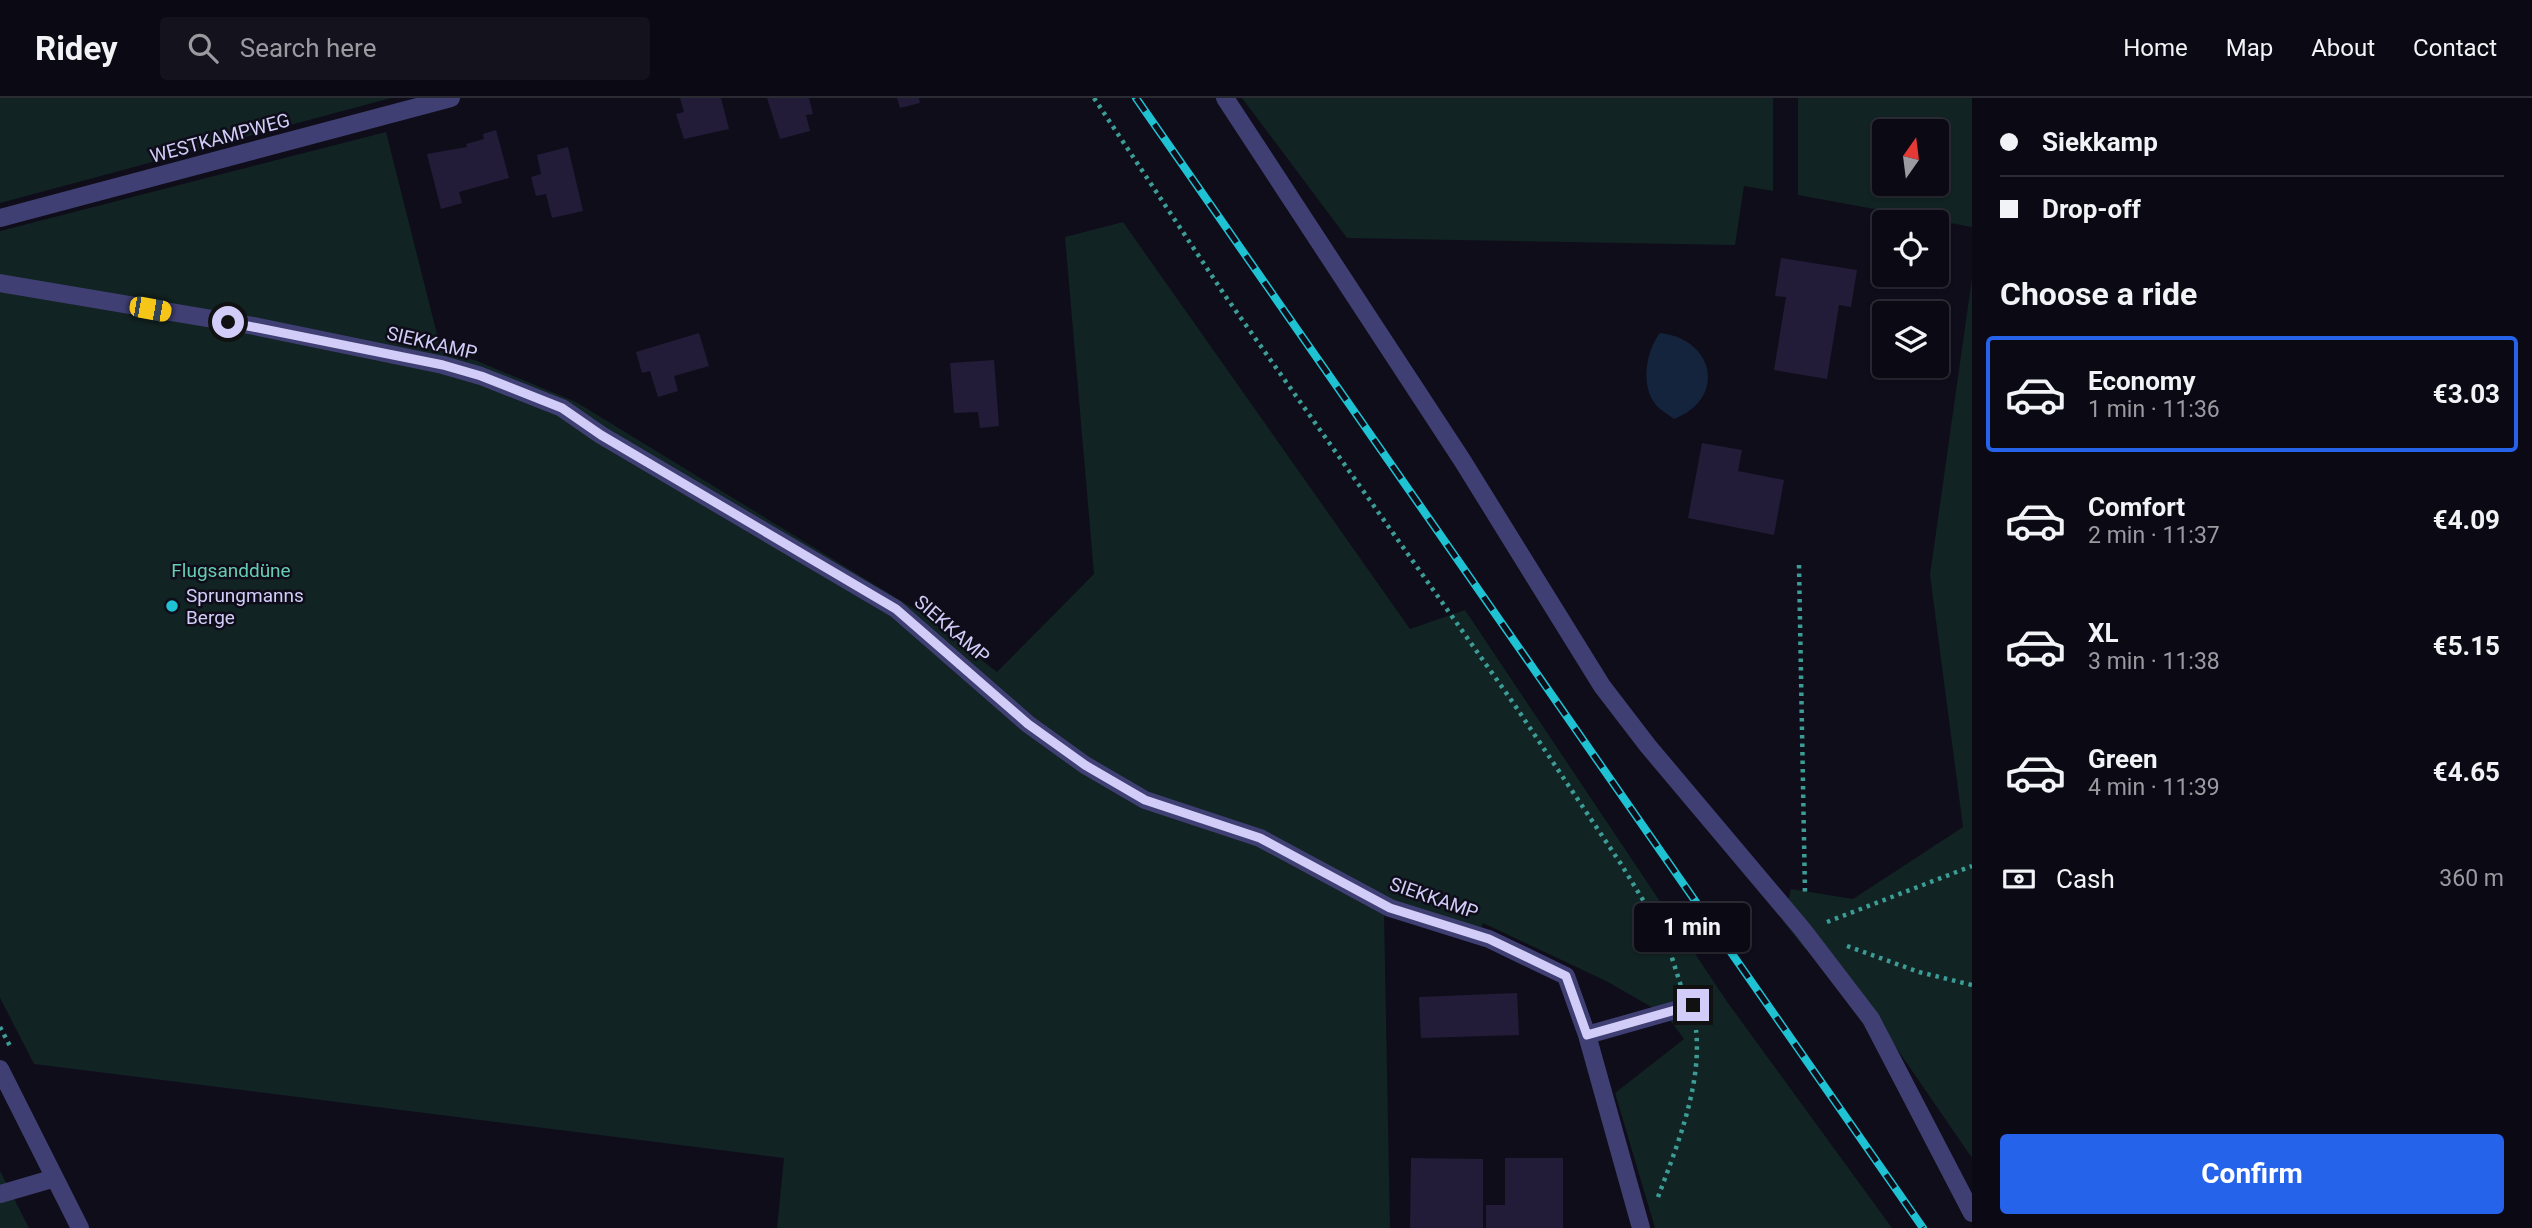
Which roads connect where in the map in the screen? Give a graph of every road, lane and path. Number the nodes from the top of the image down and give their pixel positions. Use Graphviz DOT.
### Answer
graph roads {
  1 [pos="451,98"];
  2 [pos="1094,98"];
  3 [pos="1225,98"];
  4 [pos="0,218"];
  5 [pos="0,283"];
  6 [pos="1799,565"];
  7 [pos="1972,866"];
  8 [pos="1803,930"];
  9 [pos="1842,944"];
  10 [pos="1972,985"];
  11 [pos="1693,1005"];
  12 [pos="1587,1035"];
  13 [pos="0,1069"];
  14 [pos="55,1178"];
  15 [pos="0,1194"];
  16 [pos="1972,1213"];
  17 [pos="1639,1222"];
  18 [pos="80,1228"];
  1 -- 4 [label="street, WESTKAMPWEG"];
  2 -- 11 [label="path"];
  3 -- 8 [label="street"];
  5 -- 12 [label="street, SIEKKAMP"];
  6 -- 8 [label="path"];
  7 -- 8 [label="path"];
  8 -- 16 [label="street"];
  9 -- 10 [label="path"];
  11 -- 12 [label="street"];
  11 -- 17 [label="path"];
  12 -- 17 [label="street, SIEKKAMP"];
  13 -- 14 [label="street"];
  14 -- 15 [label="street"];
  14 -- 18 [label="street"];
}
